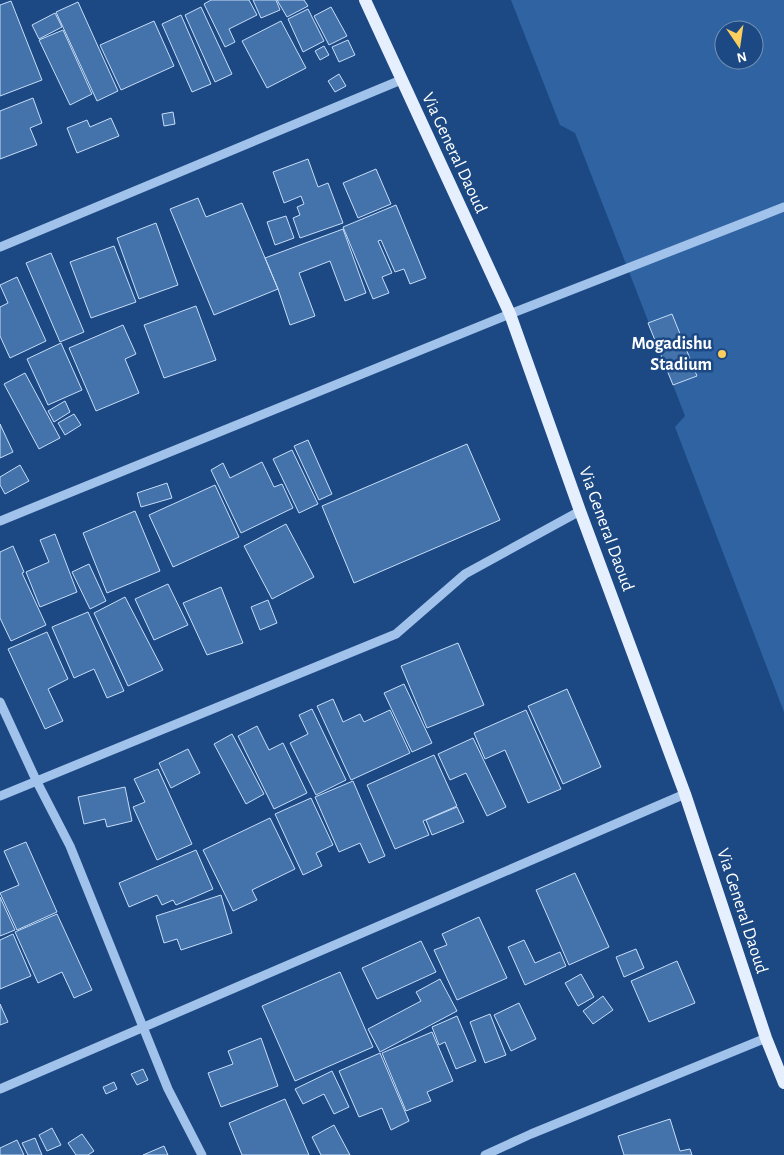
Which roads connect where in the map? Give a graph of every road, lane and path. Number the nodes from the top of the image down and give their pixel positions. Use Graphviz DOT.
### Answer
graph roads {
  1 [pos="365,0"];
  2 [pos="400,80"];
  3 [pos="784,207"];
  4 [pos="0,247"];
  5 [pos="510,314"];
  6 [pos="580,511"];
  7 [pos="0,521"];
  8 [pos="0,702"];
  9 [pos="36,780"];
  10 [pos="685,794"];
  11 [pos="0,796"];
  12 [pos="142,1027"];
  13 [pos="766,1038"];
  14 [pos="784,1083"];
  15 [pos="0,1089"];
  16 [pos="202,1155"];
  17 [pos="485,1155"];
  1 -- 2 [label="main road, Via General Daoud"];
  2 -- 4 [label="street"];
  2 -- 5 [label="main road, Via General Daoud"];
  3 -- 5 [label="street"];
  5 -- 6 [label="main road, Via General Daoud"];
  5 -- 7 [label="street"];
  6 -- 9 [label="street"];
  6 -- 10 [label="main road, Via General Daoud"];
  8 -- 9 [label="street"];
  9 -- 11 [label="street"];
  9 -- 12 [label="street"];
  10 -- 12 [label="street"];
  10 -- 13 [label="main road, Via General Daoud"];
  12 -- 15 [label="street"];
  12 -- 16 [label="street"];
  13 -- 14 [label="main road, Via General Daoud"];
  13 -- 17 [label="street"];
}
